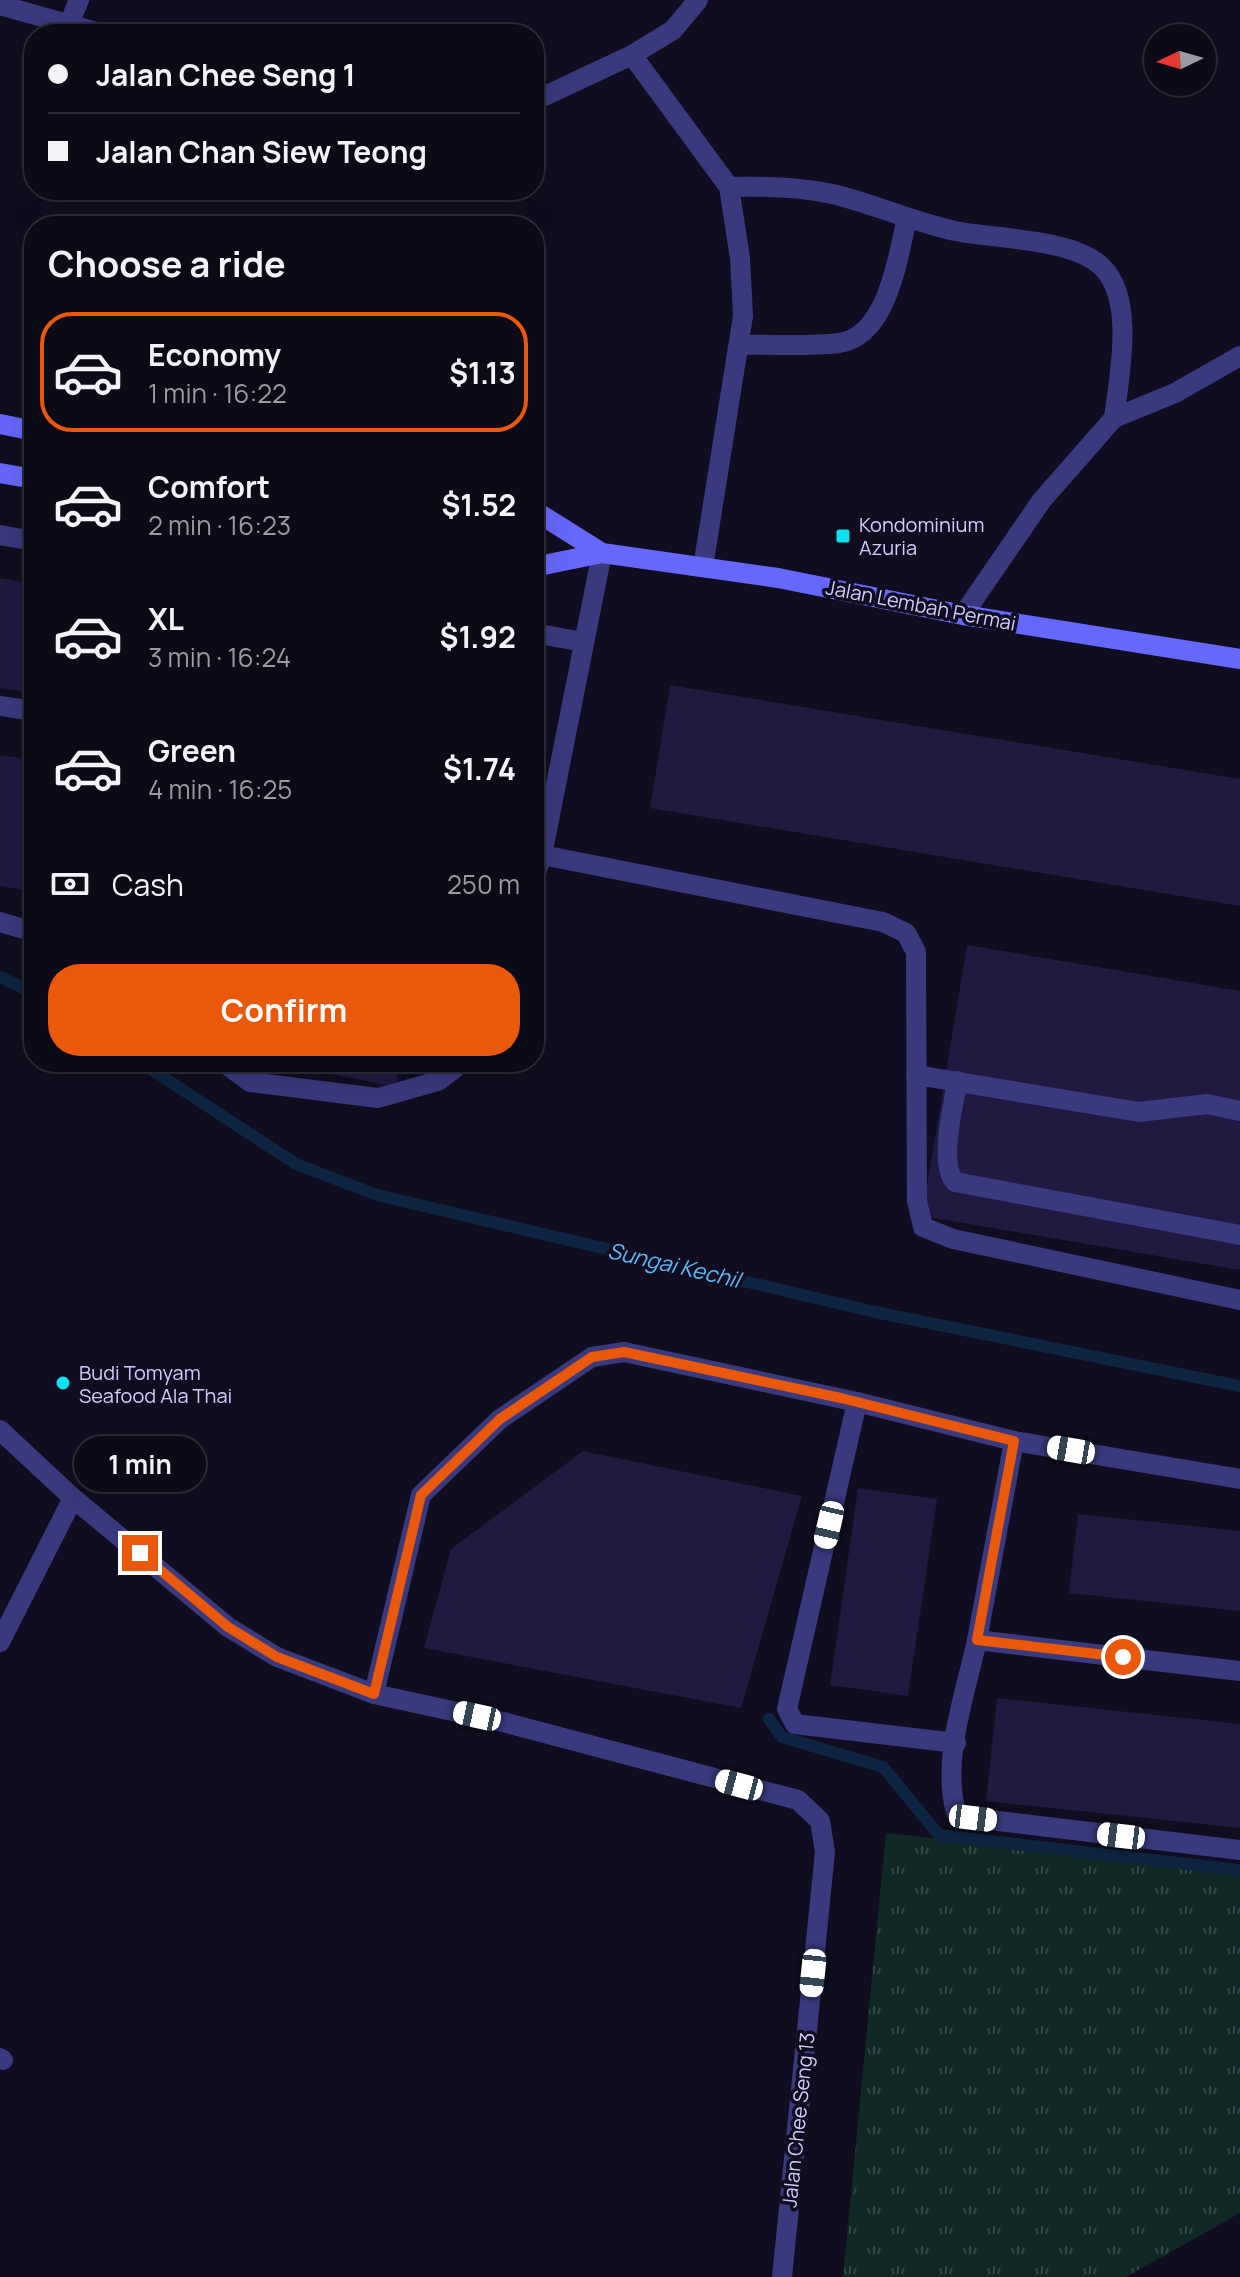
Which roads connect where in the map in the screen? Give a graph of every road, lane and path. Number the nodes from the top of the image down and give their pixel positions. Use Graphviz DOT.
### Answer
graph roads {
  1 [pos="79,0"];
  2 [pos="698,0"];
  3 [pos="0,5"];
  4 [pos="69,24"];
  5 [pos="632,55"];
  6 [pos="544,96"];
  7 [pos="729,187"];
  8 [pos="907,218"];
  9 [pos="739,345"];
  10 [pos="1240,356"];
  11 [pos="1114,418"];
  12 [pos="0,424"];
  13 [pos="24,429"];
  14 [pos="0,473"];
  15 [pos="24,477"];
  16 [pos="544,517"];
  17 [pos="0,535"];
  18 [pos="24,539"];
  19 [pos="602,553"];
  20 [pos="544,565"];
  21 [pos="703,567"];
  22 [pos="963,615"];
  23 [pos="544,635"];
  24 [pos="583,642"];
  25 [pos="1240,659"];
  26 [pos="0,706"];
  27 [pos="24,710"];
  28 [pos="544,802"];
  29 [pos="544,855"];
  30 [pos="0,922"];
  31 [pos="24,929"];
  32 [pos="236,1072"];
  33 [pos="450,1072"];
  34 [pos="916,1075"];
  35 [pos="958,1081"];
  36 [pos="1240,1111"];
  37 [pos="1240,1235"];
  38 [pos="1240,1300"];
  39 [pos="857,1402"];
  40 [pos="0,1430"];
  41 [pos="1014,1441"];
  42 [pos="1240,1479"];
  43 [pos="73,1498"];
  44 [pos="977,1640"];
  45 [pos="0,1642"];
  46 [pos="1240,1671"];
  47 [pos="374,1694"];
  48 [pos="956,1743"];
  49 [pos="1240,1850"];
  50 [pos="782,2277"];
  1 -- 4 [label="street"];
  2 -- 5 [label="street"];
  3 -- 4 [label="street"];
  5 -- 6 [label="street"];
  5 -- 7 [label="street"];
  7 -- 8 [label="street"];
  7 -- 9 [label="street"];
  8 -- 9 [label="street"];
  8 -- 11 [label="street"];
  9 -- 21 [label="street"];
  10 -- 11 [label="street"];
  11 -- 22 [label="street"];
  12 -- 13 [label="main road"];
  14 -- 15 [label="main road"];
  16 -- 19 [label="main road, Jalan Lembah Permai"];
  17 -- 18 [label="street"];
  19 -- 20 [label="main road, Jalan Lembah Permai"];
  19 -- 21 [label="main road, Jalan Lembah Permai"];
  19 -- 24 [label="street"];
  21 -- 22 [label="main road, Jalan Lembah Permai"];
  22 -- 25 [label="main road, Jalan Lembah Permai"];
  23 -- 24 [label="street"];
  24 -- 28 [label="street"];
  26 -- 27 [label="street"];
  29 -- 34 [label="street"];
  30 -- 31 [label="street"];
  32 -- 33 [label="street"];
  34 -- 35 [label="street"];
  34 -- 38 [label="street"];
  35 -- 36 [label="street"];
  35 -- 37 [label="street"];
  39 -- 41 [label="street"];
  39 -- 47 [label="street"];
  39 -- 48 [label="street"];
  40 -- 43 [label="street"];
  41 -- 42 [label="street"];
  41 -- 44 [label="street"];
  43 -- 45 [label="street"];
  43 -- 47 [label="street"];
  44 -- 46 [label="street"];
  44 -- 48 [label="street"];
  47 -- 50 [label="street, Jalan Chee Seng 13"];
  48 -- 49 [label="street"];
}
